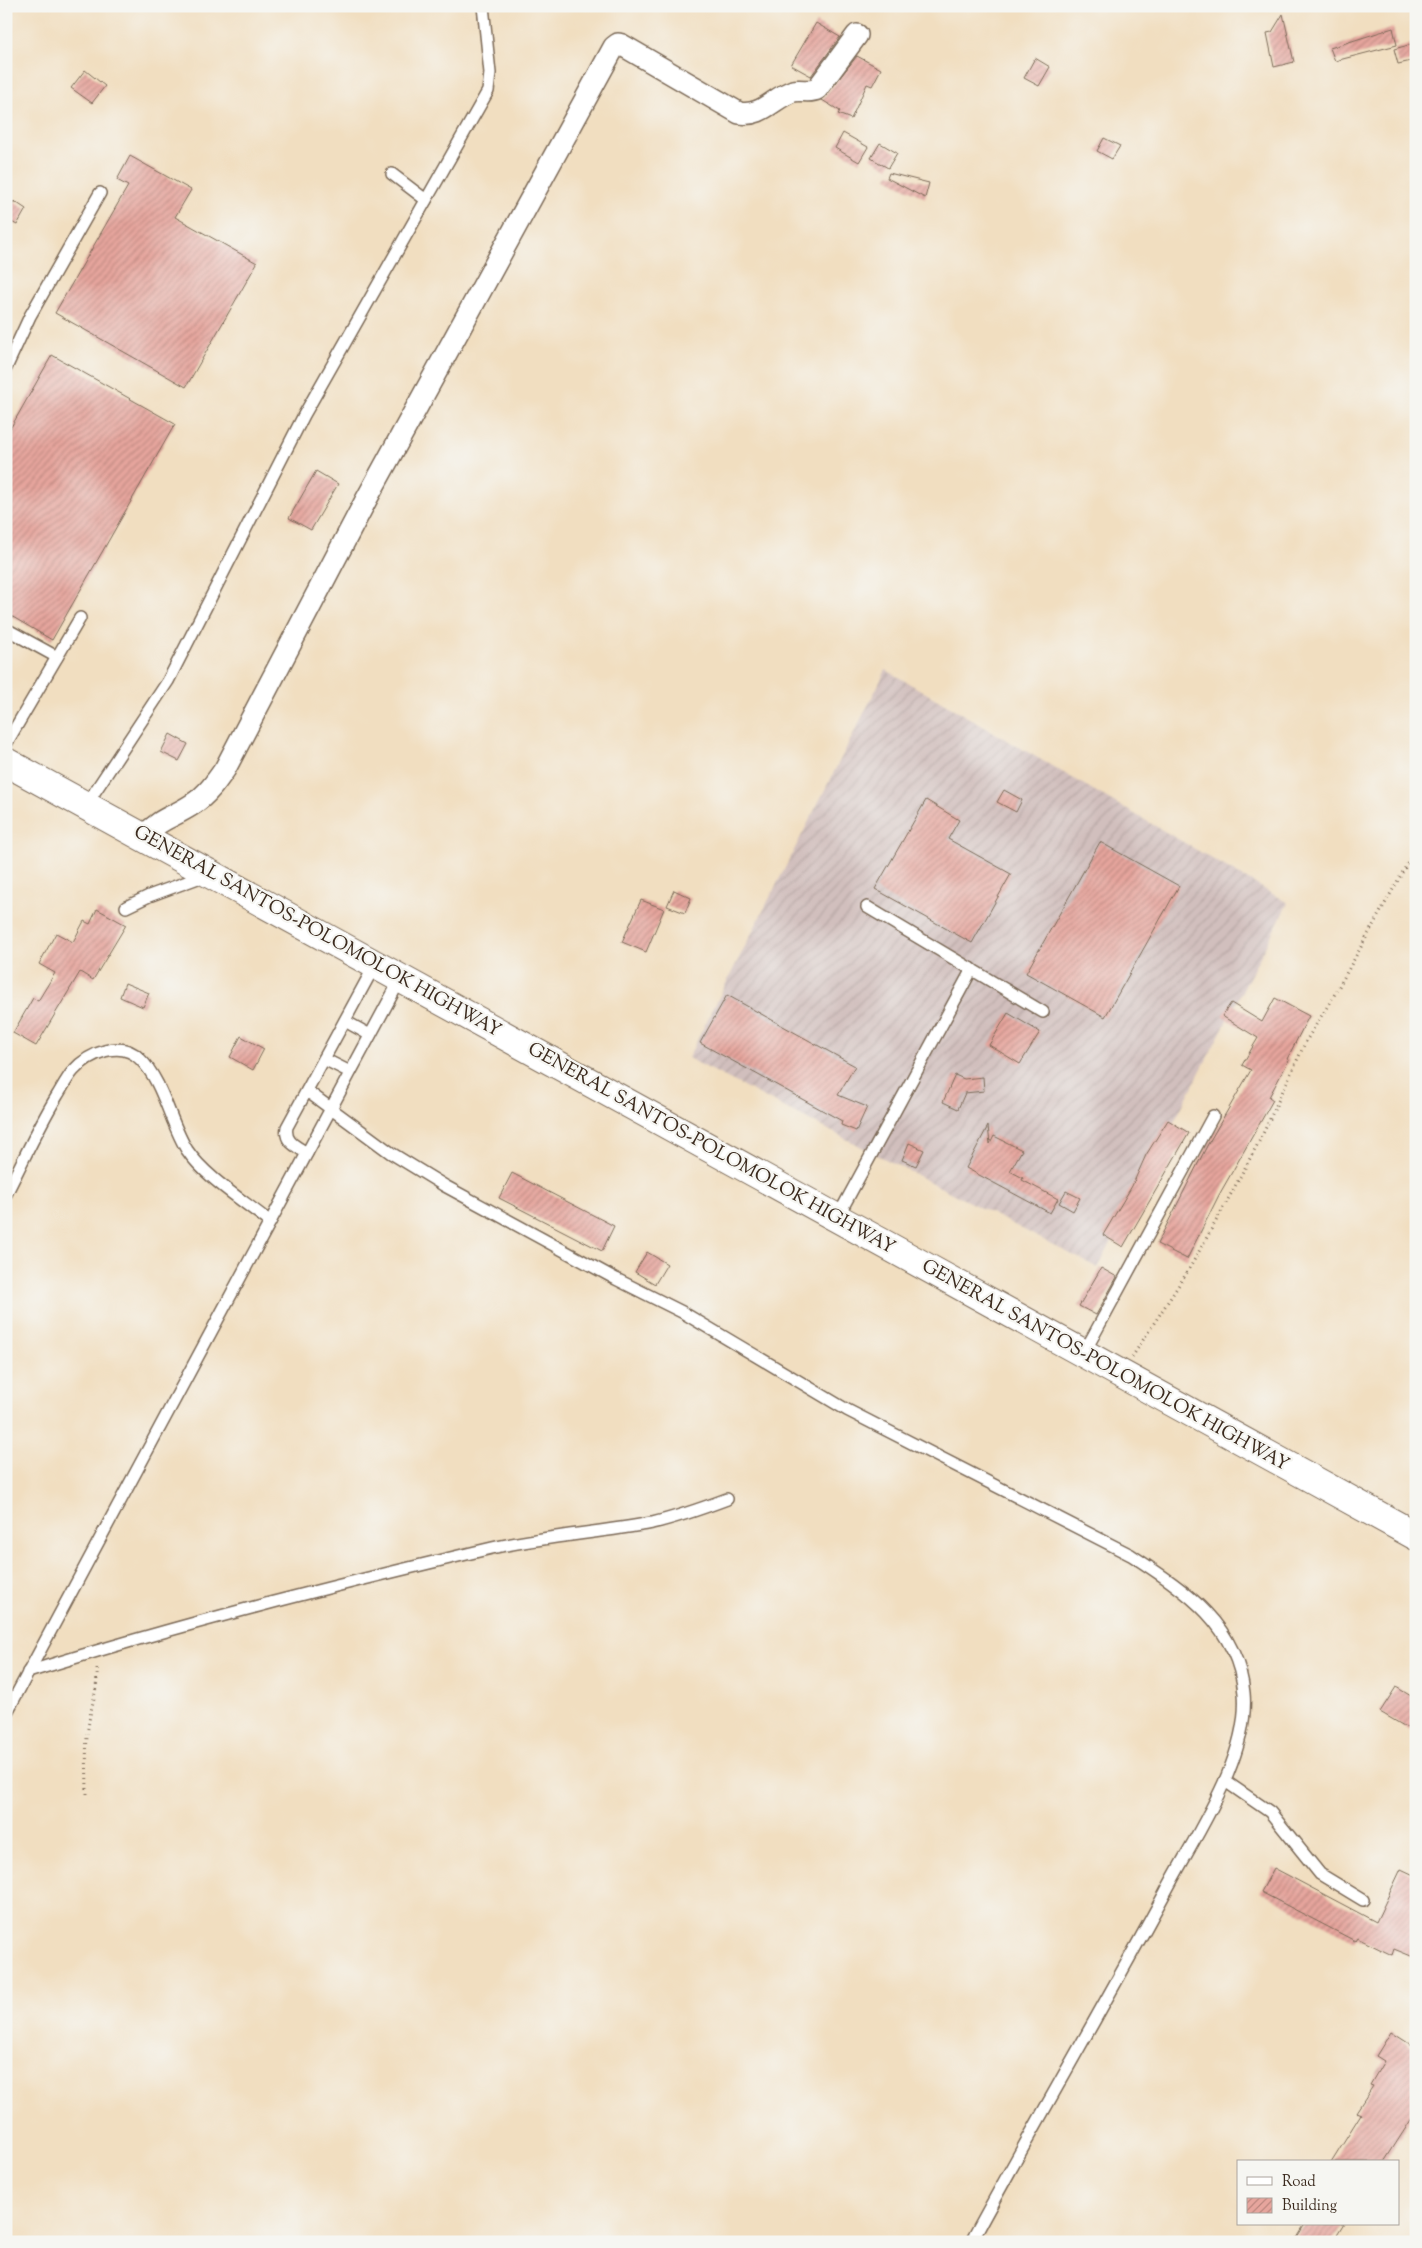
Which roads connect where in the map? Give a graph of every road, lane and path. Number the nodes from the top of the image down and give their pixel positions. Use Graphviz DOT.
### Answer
graph roads {
  1 [pos="483,6"];
  2 [pos="858,35"];
  3 [pos="392,174"];
  4 [pos="100,193"];
  5 [pos="426,200"];
  6 [pos="6,368"];
  7 [pos="80,618"];
  8 [pos="6,629"];
  9 [pos="57,657"];
  10 [pos="6,744"];
  11 [pos="6,762"];
  12 [pos="86,805"];
  13 [pos="144,837"];
  14 [pos="1416,848"];
  15 [pos="210,873"];
  16 [pos="126,907"];
  17 [pos="867,907"];
  18 [pos="376,963"];
  19 [pos="972,969"];
  20 [pos="401,977"];
  21 [pos="1043,1012"];
  22 [pos="345,1021"];
  23 [pos="370,1035"];
  24 [pos="324,1059"];
  25 [pos="350,1072"];
  26 [pos="307,1091"];
  27 [pos="332,1107"];
  28 [pos="1213,1116"];
  29 [pos="307,1153"];
  30 [pos="6,1194"];
  31 [pos="836,1218"];
  32 [pos="270,1222"];
  33 [pos="1084,1353"];
  34 [pos="1122,1374"];
  35 [pos="727,1499"];
  36 [pos="1416,1536"];
  37 [pos="96,1650"];
  38 [pos="28,1672"];
  39 [pos="6,1714"];
  40 [pos="1225,1781"];
  41 [pos="87,1794"];
  42 [pos="1364,1900"];
  43 [pos="971,2242"];
  1 -- 5 [label="lane"];
  2 -- 13 [label="street"];
  3 -- 5 [label="lane"];
  4 -- 6 [label="lane"];
  5 -- 12 [label="lane"];
  7 -- 9 [label="lane"];
  8 -- 9 [label="lane"];
  9 -- 10 [label="lane"];
  11 -- 12 [label="highway, GENERAL SANTOS-POLOMOLOK HIGHWAY"];
  12 -- 13 [label="highway, GENERAL SANTOS-POLOMOLOK HIGHWAY"];
  13 -- 15 [label="highway, GENERAL SANTOS-POLOMOLOK HIGHWAY"];
  14 -- 34 [label="path"];
  15 -- 16 [label="lane"];
  15 -- 18 [label="highway, GENERAL SANTOS-POLOMOLOK HIGHWAY"];
  17 -- 19 [label="lane"];
  18 -- 20 [label="highway, GENERAL SANTOS-POLOMOLOK HIGHWAY"];
  18 -- 22 [label="lane"];
  19 -- 21 [label="lane"];
  19 -- 31 [label="lane"];
  20 -- 23 [label="lane"];
  20 -- 31 [label="highway, GENERAL SANTOS-POLOMOLOK HIGHWAY"];
  22 -- 23 [label="lane"];
  22 -- 24 [label="lane"];
  23 -- 25 [label="lane"];
  24 -- 25 [label="lane"];
  24 -- 26 [label="lane"];
  25 -- 27 [label="lane"];
  26 -- 27 [label="lane"];
  26 -- 29 [label="lane"];
  27 -- 29 [label="lane"];
  27 -- 40 [label="lane"];
  28 -- 33 [label="lane"];
  29 -- 32 [label="lane"];
  30 -- 32 [label="lane"];
  31 -- 33 [label="highway, GENERAL SANTOS-POLOMOLOK HIGHWAY"];
  32 -- 38 [label="lane"];
  33 -- 34 [label="highway, GENERAL SANTOS-POLOMOLOK HIGHWAY"];
  34 -- 36 [label="highway, GENERAL SANTOS-POLOMOLOK HIGHWAY"];
  35 -- 37 [label="lane"];
  37 -- 38 [label="lane"];
  37 -- 41 [label="path"];
  38 -- 39 [label="lane"];
  40 -- 42 [label="lane"];
  40 -- 43 [label="lane"];
}
